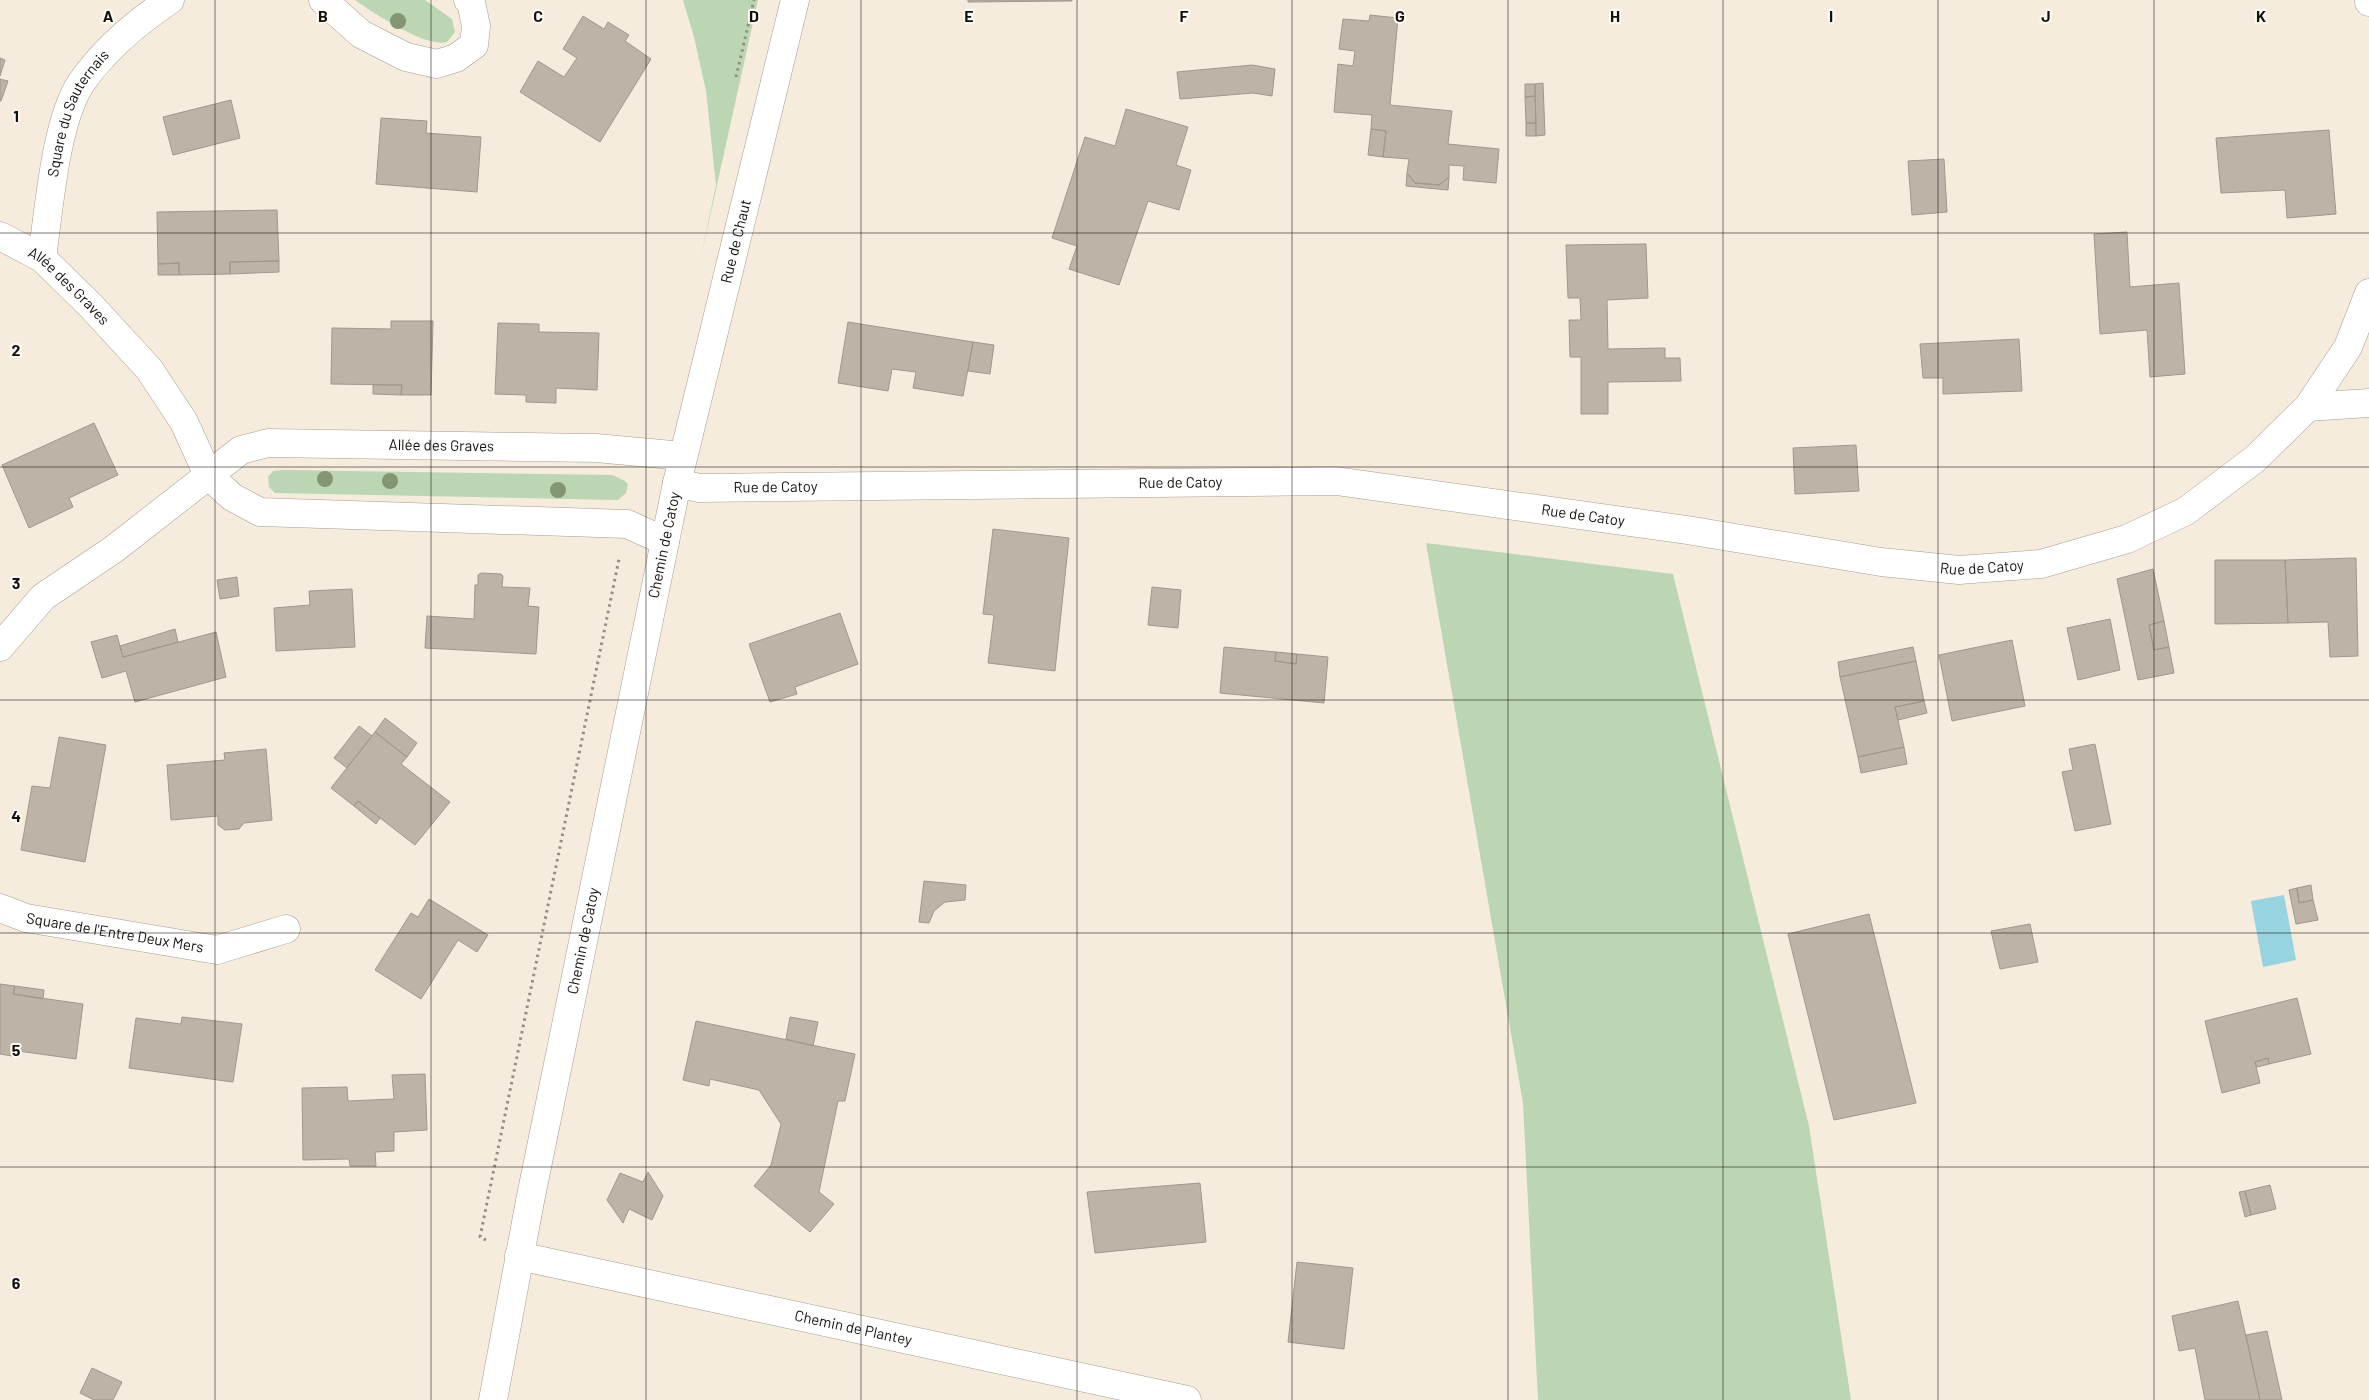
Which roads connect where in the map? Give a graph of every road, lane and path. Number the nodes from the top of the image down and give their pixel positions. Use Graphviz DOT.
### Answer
graph roads {
  1 [pos="170,0"];
  2 [pos="323,0"];
  3 [pos="468,0"];
  4 [pos="795,0"];
  5 [pos="0,236"];
  6 [pos="42,258"];
  7 [pos="2369,293"];
  8 [pos="2369,403"];
  9 [pos="2308,407"];
  10 [pos="683,456"];
  11 [pos="208,476"];
  12 [pos="677,483"];
  13 [pos="665,541"];
  14 [pos="0,648"];
  15 [pos="0,908"];
  16 [pos="286,929"];
  17 [pos="519,1256"];
  18 [pos="493,1400"];
  19 [pos="1187,1400"];
  1 -- 6 [label="street, Square du Sauternais"];
  2 -- 3 [label="street"];
  4 -- 10 [label="street, Rue de Chaut"];
  5 -- 6 [label="street, Allée des Graves"];
  6 -- 11 [label="street, Allée des Graves"];
  7 -- 9 [label="street, Rue de Catoy"];
  8 -- 9 [label="street"];
  9 -- 12 [label="street, Rue de Catoy"];
  10 -- 11 [label="street, Allée des Graves"];
  10 -- 12 [label="street, Rue de Chaut"];
  11 -- 13 [label="street, Allée des Graves"];
  11 -- 14 [label="street, Allée des Graves"];
  12 -- 13 [label="street, Chemin de Catoy"];
  13 -- 17 [label="street, Chemin de Catoy"];
  15 -- 16 [label="street, Square de l'Entre Deux Mers"];
  17 -- 18 [label="street, Chemin de Catoy"];
  17 -- 19 [label="street, Chemin de Plantey"];
}
